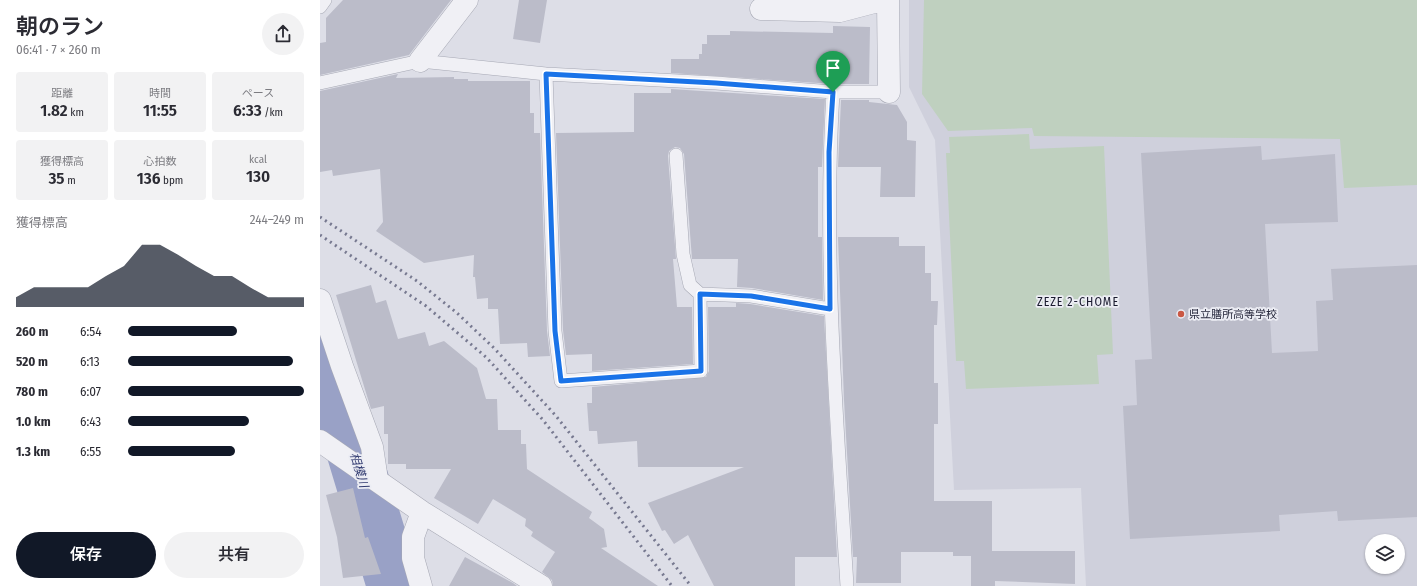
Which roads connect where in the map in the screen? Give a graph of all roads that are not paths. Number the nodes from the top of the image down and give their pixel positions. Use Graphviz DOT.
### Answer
graph roads {
  1 [pos="325,0"];
  2 [pos="467,0"];
  3 [pos="882,0"];
  4 [pos="888,0"];
  5 [pos="320,7"];
  6 [pos="762,9"];
  7 [pos="420,61"];
  8 [pos="546,74"];
  9 [pos="320,83"];
  10 [pos="833,92"];
  11 [pos="889,92"];
  12 [pos="676,156"];
  13 [pos="700,294"];
  14 [pos="320,300"];
  15 [pos="830,309"];
  16 [pos="320,441"];
  17 [pos="374,478"];
  18 [pos="422,512"];
  19 [pos="421,586"];
  20 [pos="541,586"];
  21 [pos="847,586"];
  1 -- 5 [label="lane"];
  2 -- 7 [label="street"];
  3 -- 6 [label="street"];
  4 -- 11 [label="street"];
  7 -- 8 [label="lane"];
  7 -- 9 [label="lane"];
  8 -- 10 [label="lane"];
  8 -- 13 [label="lane"];
  10 -- 11 [label="lane"];
  10 -- 15 [label="lane"];
  12 -- 13 [label="lane"];
  13 -- 15 [label="lane"];
  14 -- 17 [label="street"];
  15 -- 21 [label="lane"];
  16 -- 17 [label="street"];
  17 -- 18 [label="street"];
  18 -- 19 [label="street"];
  18 -- 20 [label="street"];
}
